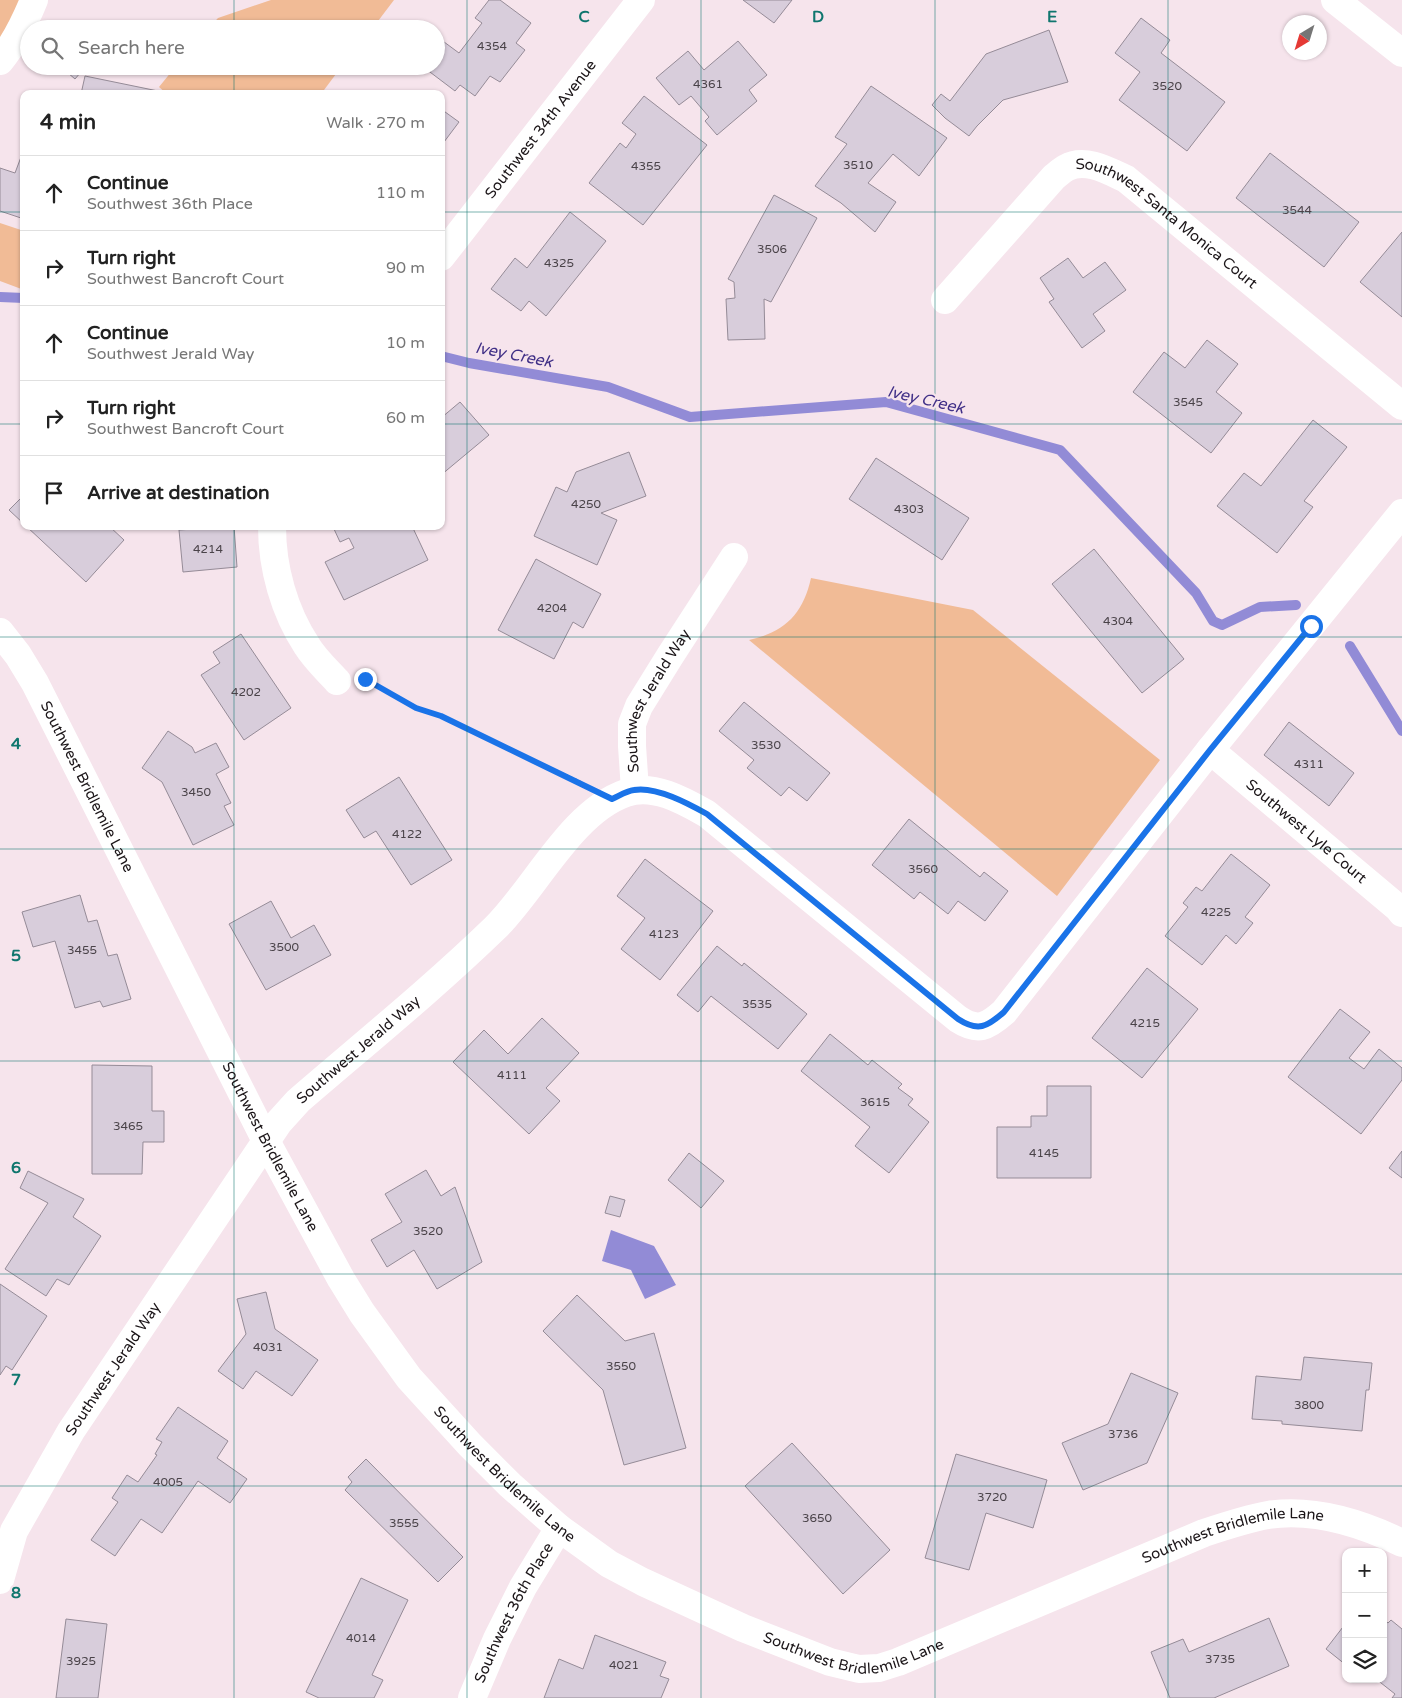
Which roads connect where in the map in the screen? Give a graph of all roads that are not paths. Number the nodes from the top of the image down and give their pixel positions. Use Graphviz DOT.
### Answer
graph roads {
  1 [pos="34,0"];
  2 [pos="641,0"];
  3 [pos="1345,3"];
  4 [pos="25,20"];
  5 [pos="20,30"];
  6 [pos="1402,54"];
  7 [pos="0,61"];
  8 [pos="445,253"];
  9 [pos="945,300"];
  10 [pos="1402,406"];
  11 [pos="1402,513"];
  12 [pos="272,530"];
  13 [pos="734,557"];
  14 [pos="0,632"];
  15 [pos="337,681"];
  16 [pos="1210,750"];
  17 [pos="624,794"];
  18 [pos="1402,913"];
  19 [pos="266,1141"];
  20 [pos="559,1528"];
  21 [pos="1402,1543"];
  22 [pos="0,1580"];
  23 [pos="472,1698"];
  1 -- 4 [label="street"];
  2 -- 8 [label="street, Southwest 34th Avenue"];
  3 -- 6 [label="street"];
  5 -- 7 [label="street"];
  9 -- 10 [label="street, Southwest Santa Monica Court"];
  11 -- 16 [label="street"];
  12 -- 15 [label="street"];
  13 -- 17 [label="street, Southwest Jerald Way"];
  14 -- 19 [label="street, Southwest Bridlemile Lane"];
  16 -- 17 [label="street"];
  16 -- 18 [label="street, Southwest Lyle Court"];
  17 -- 19 [label="street, Southwest Jerald Way"];
  19 -- 20 [label="street, Southwest Bridlemile Lane"];
  19 -- 22 [label="street, Southwest Jerald Way"];
  20 -- 21 [label="street, Southwest Bridlemile Lane"];
  20 -- 23 [label="street, Southwest 36th Place"];
}
